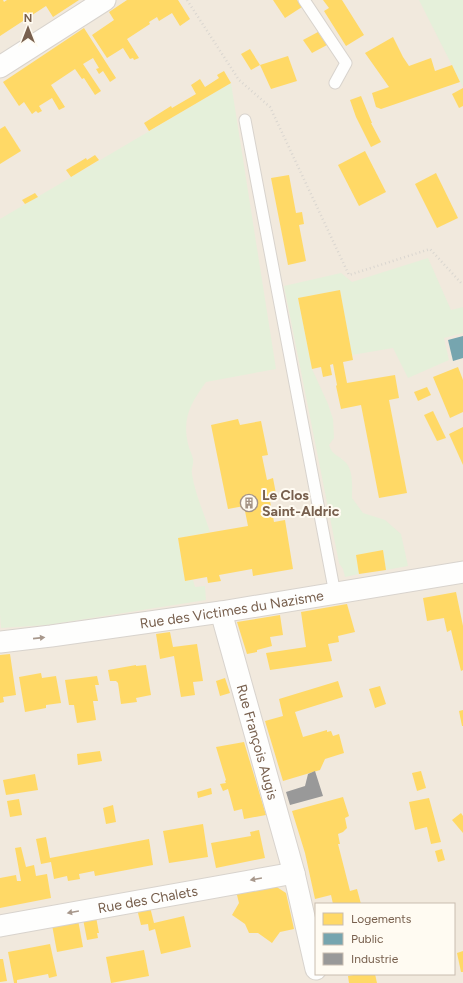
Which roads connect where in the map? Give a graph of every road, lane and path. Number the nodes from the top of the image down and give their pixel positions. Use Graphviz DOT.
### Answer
graph roads {
  1 [pos="105,0"];
  2 [pos="187,0"];
  3 [pos="304,0"];
  4 [pos="0,67"];
  5 [pos="335,83"];
  6 [pos="245,120"];
  7 [pos="463,285"];
  8 [pos="463,572"];
  9 [pos="335,594"];
  10 [pos="221,612"];
  11 [pos="0,642"];
  12 [pos="294,872"];
  13 [pos="0,926"];
  14 [pos="315,965"];
  1 -- 4 [label="street"];
  2 -- 7 [label="path"];
  3 -- 5 [label="lane"];
  6 -- 9 [label="lane"];
  8 -- 9 [label="street, Rue des Victimes du Nazisme"];
  9 -- 10 [label="street, Rue des Victimes du Nazisme"];
  11 -- 10 [label="street, Rue des Victimes du Nazisme, one-way"];
  10 -- 12 [label="street, Rue François Augis"];
  12 -- 13 [label="street, Rue des Chalets, one-way"];
  12 -- 14 [label="street, Rue François Augis"];
}
